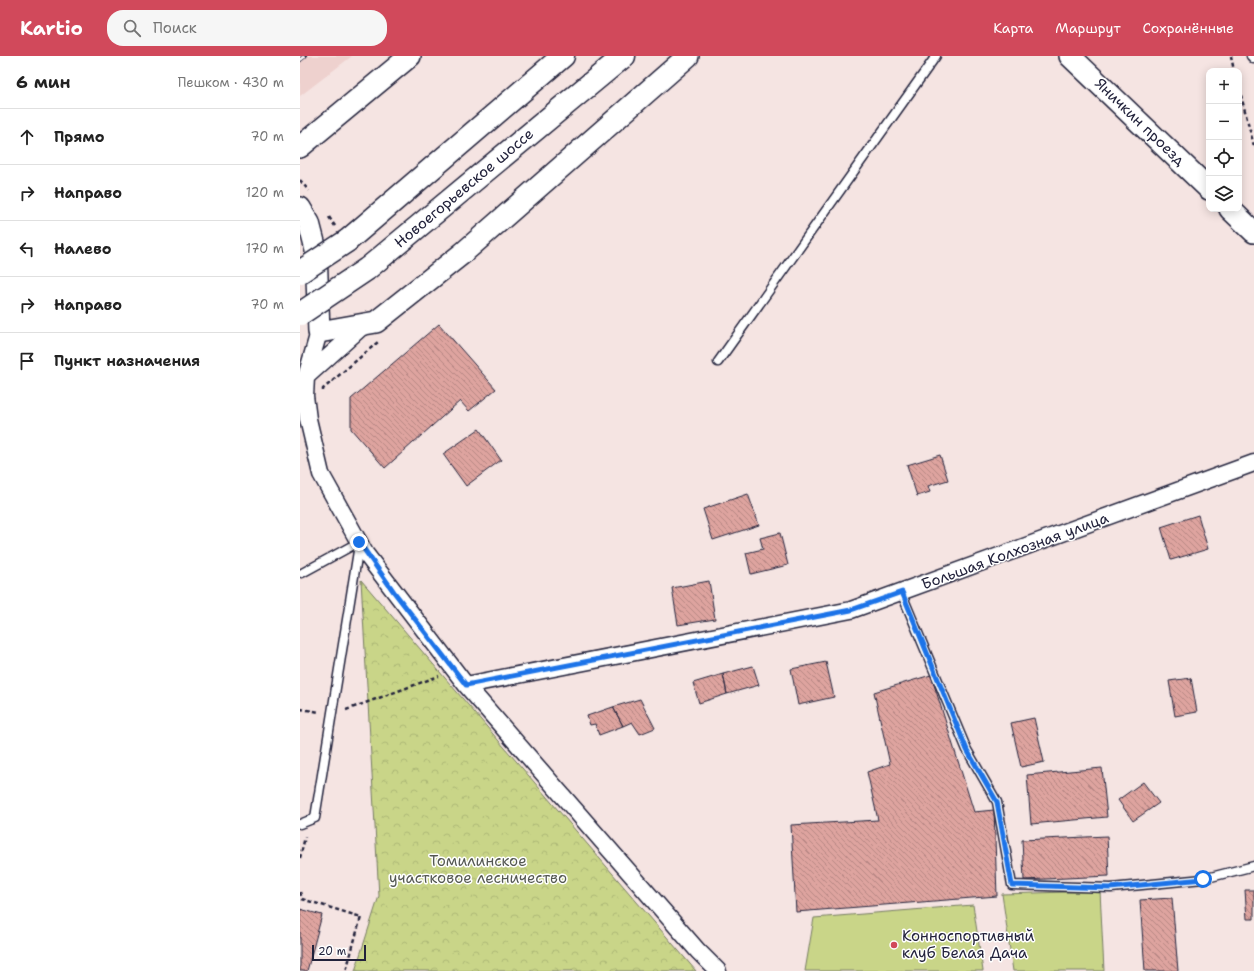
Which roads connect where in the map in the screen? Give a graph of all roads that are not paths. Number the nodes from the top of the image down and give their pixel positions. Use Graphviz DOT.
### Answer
graph roads {
  1 [pos="410,56"];
  2 [pos="563,56"];
  3 [pos="624,56"];
  4 [pos="688,56"];
  5 [pos="936,56"];
  6 [pos="1070,56"];
  7 [pos="1251,56"];
  8 [pos="1254,59"];
  9 [pos="300,147"];
  10 [pos="1206,185"];
  11 [pos="300,208"];
  12 [pos="1233,212"];
  13 [pos="1254,232"];
  14 [pos="300,272"];
  15 [pos="300,314"];
  16 [pos="365,324"];
  17 [pos="319,332"];
  18 [pos="718,362"];
  19 [pos="306,377"];
  20 [pos="1254,463"];
  21 [pos="359,542"];
  22 [pos="302,573"];
  23 [pos="902,592"];
  24 [pos="466,685"];
  25 [pos="300,824"];
  26 [pos="1254,866"];
  27 [pos="718,971"];
  1 -- 9 [label="street"];
  2 -- 14 [label="main road, bridge"];
  3 -- 15 [label="main road, Новоегорьевское шоссе, bridge"];
  4 -- 16 [label="street"];
  5 -- 18 [label="lane"];
  6 -- 10 [label="street, Яничкин проезд"];
  7 -- 8 [label="lane"];
  11 -- 17 [label="street"];
  12 -- 13 [label="street"];
  16 -- 17 [label="street"];
  16 -- 19 [label="street"];
  17 -- 19 [label="street"];
  19 -- 21 [label="street"];
  20 -- 23 [label="street, Большая Колхозная улица"];
  21 -- 22 [label="lane"];
  21 -- 24 [label="street"];
  21 -- 25 [label="lane"];
  23 -- 24 [label="street, Большая Колхозная улица"];
  23 -- 26 [label="lane"];
  24 -- 27 [label="street"];
}
